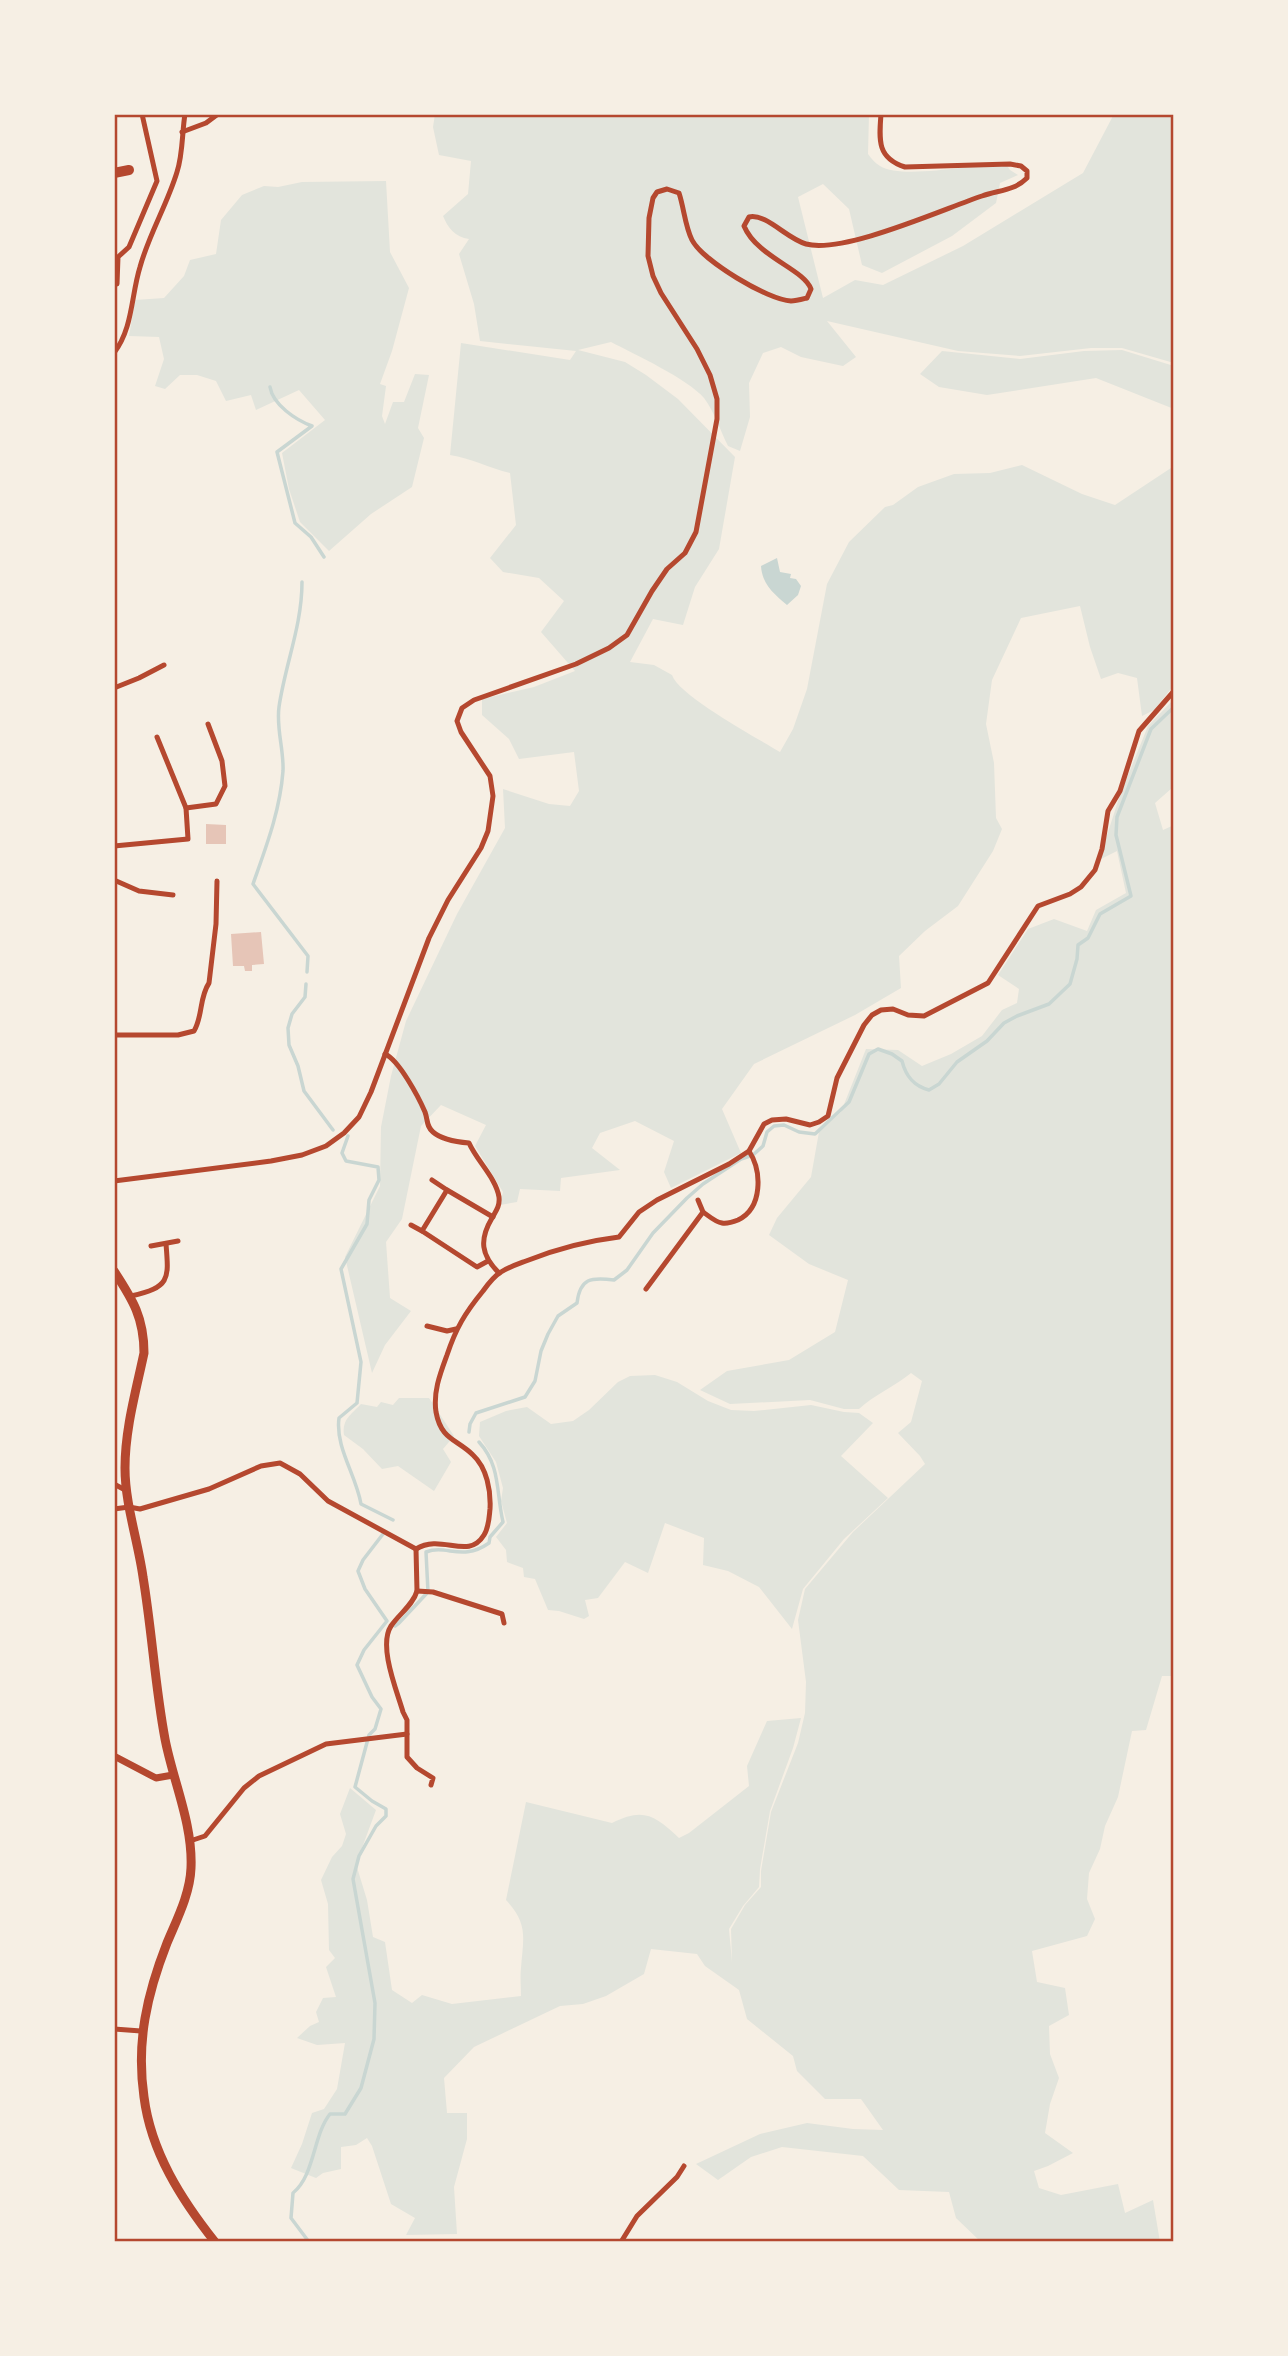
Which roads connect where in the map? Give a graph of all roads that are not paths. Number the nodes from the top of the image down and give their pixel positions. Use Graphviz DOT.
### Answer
graph roads {
  1 [pos="142,114"];
  2 [pos="185,114"];
  3 [pos="218,114"];
  4 [pos="881,114"];
  5 [pos="182,132"];
  6 [pos="129,170"];
  7 [pos="114,173"];
  8 [pos="117,284"];
  9 [pos="114,353"];
  10 [pos="164,665"];
  11 [pos="114,688"];
  12 [pos="1174,691"];
  13 [pos="208,724"];
  14 [pos="157,737"];
  15 [pos="186,808"];
  16 [pos="114,846"];
  17 [pos="114,880"];
  18 [pos="217,881"];
  19 [pos="173,895"];
  20 [pos="114,1035"];
  21 [pos="385,1054"];
  22 [pos="750,1152"];
  23 [pos="432,1180"];
  24 [pos="114,1181"];
  25 [pos="447,1190"];
  26 [pos="698,1200"];
  27 [pos="703,1212"];
  28 [pos="493,1216"];
  29 [pos="411,1226"];
  30 [pos="422,1231"];
  31 [pos="178,1241"];
  32 [pos="166,1244"];
  33 [pos="151,1247"];
  34 [pos="488,1261"];
  35 [pos="114,1271"];
  36 [pos="499,1273"];
  37 [pos="646,1289"];
  38 [pos="131,1296"];
  39 [pos="427,1326"];
  40 [pos="456,1329"];
  41 [pos="114,1484"];
  42 [pos="127,1490"];
  43 [pos="130,1507"];
  44 [pos="114,1509"];
  45 [pos="416,1549"];
  46 [pos="420,1591"];
  47 [pos="504,1623"];
  48 [pos="407,1734"];
  49 [pos="114,1756"];
  50 [pos="173,1775"];
  51 [pos="431,1785"];
  52 [pos="190,1840"];
  53 [pos="114,2029"];
  54 [pos="141,2031"];
  55 [pos="684,2165"];
  56 [pos="215,2242"];
  57 [pos="621,2242"];
  1 -- 8 [label="street"];
  2 -- 5 [label="street"];
  3 -- 5 [label="street"];
  4 -- 21 [label="street"];
  5 -- 9 [label="street"];
  6 -- 7 [label="highway"];
  10 -- 11 [label="street"];
  12 -- 22 [label="street"];
  13 -- 15 [label="street"];
  14 -- 15 [label="street"];
  15 -- 16 [label="street"];
  17 -- 19 [label="street"];
  18 -- 20 [label="street"];
  21 -- 24 [label="street"];
  21 -- 28 [label="street"];
  22 -- 27 [label="street"];
  22 -- 36 [label="street"];
  23 -- 25 [label="street"];
  25 -- 28 [label="street"];
  25 -- 30 [label="street"];
  26 -- 27 [label="street"];
  27 -- 37 [label="street"];
  28 -- 34 [label="street"];
  29 -- 30 [label="street"];
  30 -- 34 [label="street"];
  31 -- 32 [label="street"];
  32 -- 33 [label="street"];
  32 -- 38 [label="street"];
  34 -- 36 [label="street"];
  35 -- 38 [label="main road"];
  36 -- 40 [label="street"];
  38 -- 42 [label="main road"];
  39 -- 40 [label="street"];
  40 -- 45 [label="street"];
  41 -- 42 [label="street"];
  42 -- 43 [label="main road"];
  43 -- 44 [label="street"];
  43 -- 45 [label="street"];
  43 -- 50 [label="main road"];
  45 -- 46 [label="street"];
  46 -- 47 [label="street"];
  46 -- 48 [label="street"];
  48 -- 51 [label="street"];
  48 -- 52 [label="street"];
  49 -- 50 [label="street"];
  50 -- 52 [label="main road"];
  52 -- 54 [label="main road"];
  53 -- 54 [label="street"];
  54 -- 56 [label="main road"];
  55 -- 57 [label="street"];
}
